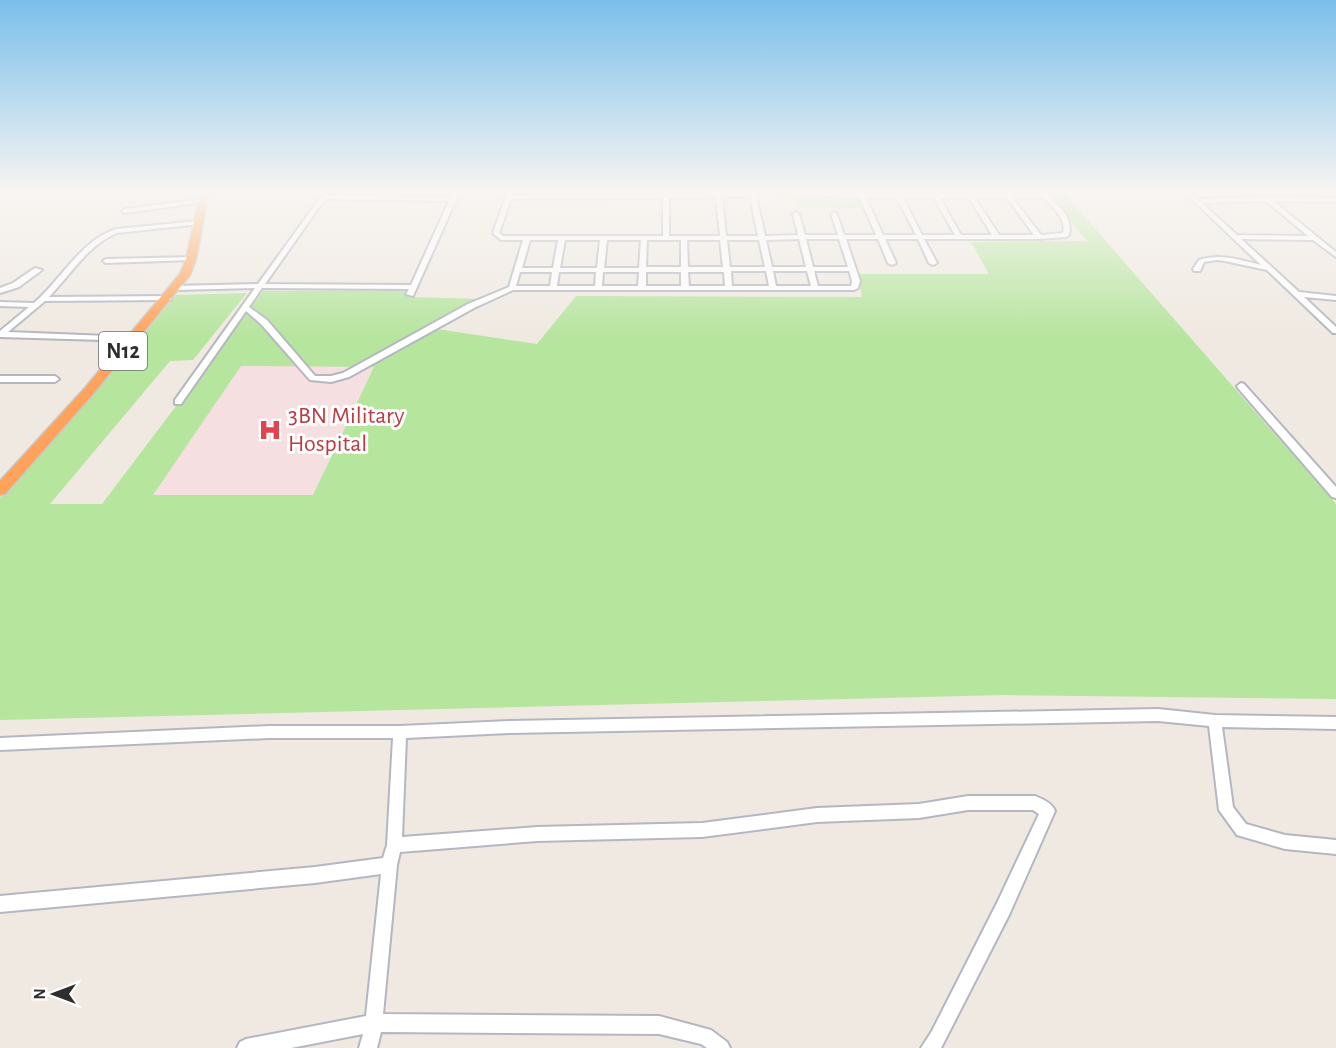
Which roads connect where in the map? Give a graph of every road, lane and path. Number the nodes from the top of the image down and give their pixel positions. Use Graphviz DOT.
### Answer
graph roads {
  1 [pos="102,240"];
  2 [pos="195,240"];
  3 [pos="293,240"];
  4 [pos="435,240"];
  5 [pos="526,240"];
  6 [pos="562,240"];
  7 [pos="604,240"];
  8 [pos="644,240"];
  9 [pos="684,240"];
  10 [pos="723,240"];
  11 [pos="764,240"];
  12 [pos="802,240"];
  13 [pos="842,240"];
  14 [pos="882,240"];
  15 [pos="921,240"];
  16 [pos="1237,240"];
  17 [pos="1318,240"];
  18 [pos="1332,249"];
  19 [pos="1336,255"];
  20 [pos="191,259"];
  21 [pos="106,261"];
  22 [pos="892,263"];
  23 [pos="933,263"];
  24 [pos="1268,268"];
  25 [pos="643,269"];
  26 [pos="685,269"];
  27 [pos="727,269"];
  28 [pos="769,269"];
  29 [pos="810,269"];
  30 [pos="852,269"];
  31 [pos="1197,269"];
  32 [pos="38,270"];
  33 [pos="518,270"];
  34 [pos="556,270"];
  35 [pos="600,270"];
  36 [pos="260,286"];
  37 [pos="176,288"];
  38 [pos="512,288"];
  39 [pos="553,288"];
  40 [pos="598,288"];
  41 [pos="642,288"];
  42 [pos="686,288"];
  43 [pos="729,288"];
  44 [pos="773,288"];
  45 [pos="815,288"];
  46 [pos="0,291"];
  47 [pos="1296,294"];
  48 [pos="168,298"];
  49 [pos="1336,298"];
  50 [pos="43,299"];
  51 [pos="0,304"];
  52 [pos="36,304"];
  53 [pos="245,307"];
  54 [pos="1336,331"];
  55 [pos="0,334"];
  56 [pos="133,339"];
  57 [pos="56,378"];
  58 [pos="0,379"];
  59 [pos="1241,386"];
  60 [pos="178,402"];
  61 [pos="0,490"];
  62 [pos="1336,494"];
  63 [pos="1215,721"];
  64 [pos="1336,723"];
  65 [pos="400,732"];
  66 [pos="0,744"];
  67 [pos="394,845"];
  68 [pos="1336,847"];
  69 [pos="389,865"];
  70 [pos="0,904"];
  71 [pos="374,1023"];
  72 [pos="268,1045"];
  73 [pos="246,1048"];
  74 [pos="368,1048"];
  75 [pos="721,1048"];
  76 [pos="930,1048"];
  1 -- 50 [label="street"];
  2 -- 20 [label="highway, N12"];
  3 -- 36 [label="street"];
  4 -- 36 [label="street"];
  5 -- 33 [label="street"];
  6 -- 34 [label="street"];
  7 -- 35 [label="street"];
  8 -- 25 [label="street"];
  9 -- 26 [label="street"];
  10 -- 27 [label="street"];
  11 -- 28 [label="street"];
  12 -- 29 [label="street"];
  13 -- 30 [label="street"];
  14 -- 22 [label="street"];
  15 -- 23 [label="street"];
  16 -- 24 [label="street"];
  17 -- 18 [label="street"];
  18 -- 19 [label="street"];
  20 -- 21 [label="street"];
  20 -- 37 [label="highway, N12"];
  24 -- 31 [label="street"];
  24 -- 47 [label="street"];
  25 -- 26 [label="street"];
  25 -- 35 [label="street"];
  25 -- 41 [label="street"];
  26 -- 27 [label="street"];
  26 -- 42 [label="street"];
  27 -- 28 [label="street"];
  27 -- 43 [label="street"];
  28 -- 29 [label="street"];
  28 -- 44 [label="street"];
  29 -- 30 [label="street"];
  29 -- 45 [label="street"];
  30 -- 45 [label="street"];
  32 -- 46 [label="street"];
  33 -- 34 [label="street"];
  33 -- 38 [label="street"];
  34 -- 35 [label="street"];
  34 -- 39 [label="street"];
  35 -- 40 [label="street"];
  36 -- 37 [label="street"];
  36 -- 53 [label="street"];
  37 -- 48 [label="highway, N12"];
  38 -- 39 [label="street"];
  38 -- 53 [label="street"];
  39 -- 40 [label="street"];
  40 -- 41 [label="street"];
  41 -- 42 [label="street"];
  42 -- 43 [label="street"];
  43 -- 44 [label="street"];
  44 -- 45 [label="street"];
  47 -- 49 [label="street"];
  47 -- 54 [label="street"];
  48 -- 50 [label="street"];
  48 -- 56 [label="highway, N12"];
  50 -- 52 [label="street"];
  51 -- 52 [label="street"];
  52 -- 55 [label="street"];
  53 -- 60 [label="street"];
  55 -- 56 [label="street"];
  56 -- 61 [label="highway, N12"];
  57 -- 58 [label="street"];
  59 -- 62 [label="street"];
  63 -- 64 [label="street"];
  63 -- 65 [label="street"];
  63 -- 68 [label="street"];
  65 -- 66 [label="street"];
  65 -- 67 [label="street"];
  67 -- 69 [label="street"];
  67 -- 76 [label="street"];
  69 -- 70 [label="street"];
  69 -- 71 [label="street"];
  71 -- 72 [label="street"];
  71 -- 74 [label="street"];
  71 -- 75 [label="street"];
  72 -- 73 [label="street"];
}
